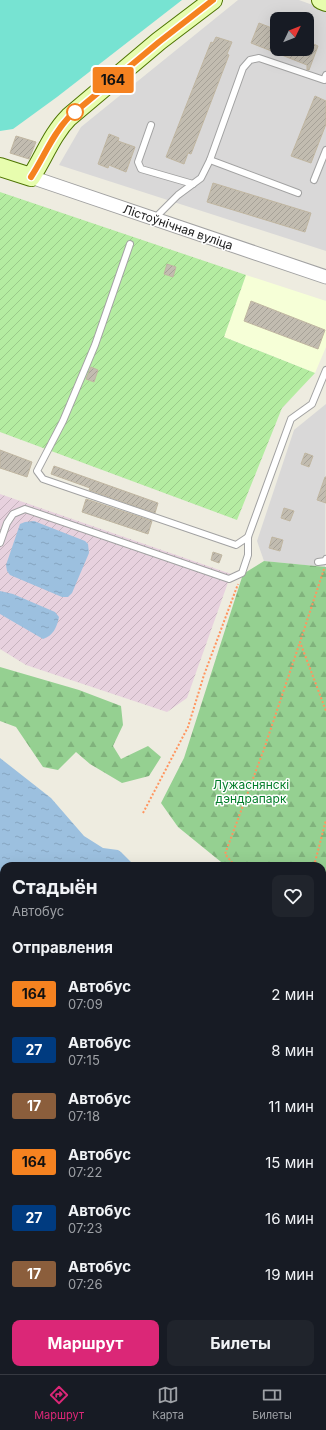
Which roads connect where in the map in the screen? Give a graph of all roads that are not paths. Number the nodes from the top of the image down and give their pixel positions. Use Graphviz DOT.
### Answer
graph roads {
  1 [pos="213,0"];
  2 [pos="321,0"];
  3 [pos="326,2"];
  4 [pos="325,79"];
  5 [pos="151,125"];
  6 [pos="326,150"];
  7 [pos="210,160"];
  8 [pos="0,167"];
  9 [pos="31,177"];
  10 [pos="314,180"];
  11 [pos="193,184"];
  12 [pos="298,193"];
  13 [pos="153,219"];
  14 [pos="130,244"];
  15 [pos="326,277"];
  16 [pos="326,370"];
  17 [pos="248,537"];
  18 [pos="0,543"];
  19 [pos="326,559"];
  20 [pos="318,562"];
  1 -- 9 [label="street"];
  2 -- 3 [label="street"];
  4 -- 7 [label="lane"];
  5 -- 11 [label="lane"];
  6 -- 10 [label="lane"];
  7 -- 11 [label="lane"];
  7 -- 12 [label="lane"];
  8 -- 9 [label="street"];
  9 -- 13 [label="street, Лістоўнічная вуліца"];
  11 -- 13 [label="lane"];
  13 -- 15 [label="street, Лістоўнічная вуліца"];
  14 -- 17 [label="lane"];
  16 -- 17 [label="lane"];
  17 -- 18 [label="lane"];
  19 -- 20 [label="lane"];
}
